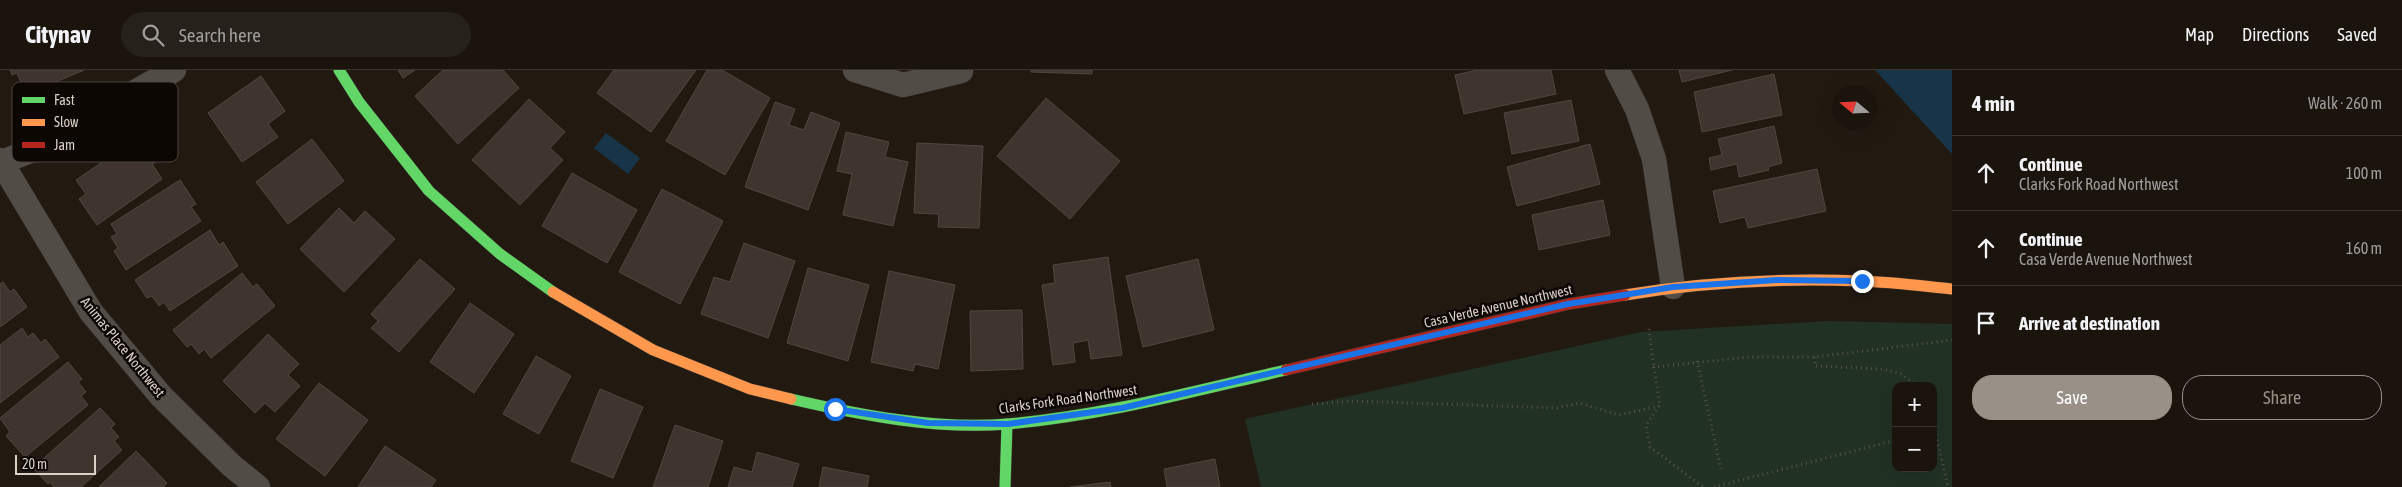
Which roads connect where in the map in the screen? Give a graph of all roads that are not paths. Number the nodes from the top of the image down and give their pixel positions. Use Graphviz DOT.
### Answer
graph roads {
  1 [pos="174,70"];
  2 [pos="339,70"];
  3 [pos="855,70"];
  4 [pos="1617,70"];
  5 [pos="961,71"];
  6 [pos="153,82"];
  7 [pos="12,158"];
  8 [pos="0,162"];
  9 [pos="1673,287"];
  10 [pos="1952,289"];
  11 [pos="1234,382"];
  12 [pos="1008,424"];
  13 [pos="258,487"];
  14 [pos="1005,487"];
  1 -- 6 [label="street"];
  2 -- 12 [label="street, Clarks Fork Road Northwest"];
  3 -- 5 [label="street"];
  4 -- 9 [label="street"];
  7 -- 8 [label="street"];
  8 -- 13 [label="street, Animas Place Northwest"];
  9 -- 10 [label="street, Casa Verde Avenue Northwest"];
  9 -- 11 [label="street, Casa Verde Avenue Northwest"];
  11 -- 12 [label="street, Clarks Fork Road Northwest"];
  12 -- 14 [label="street"];
}
